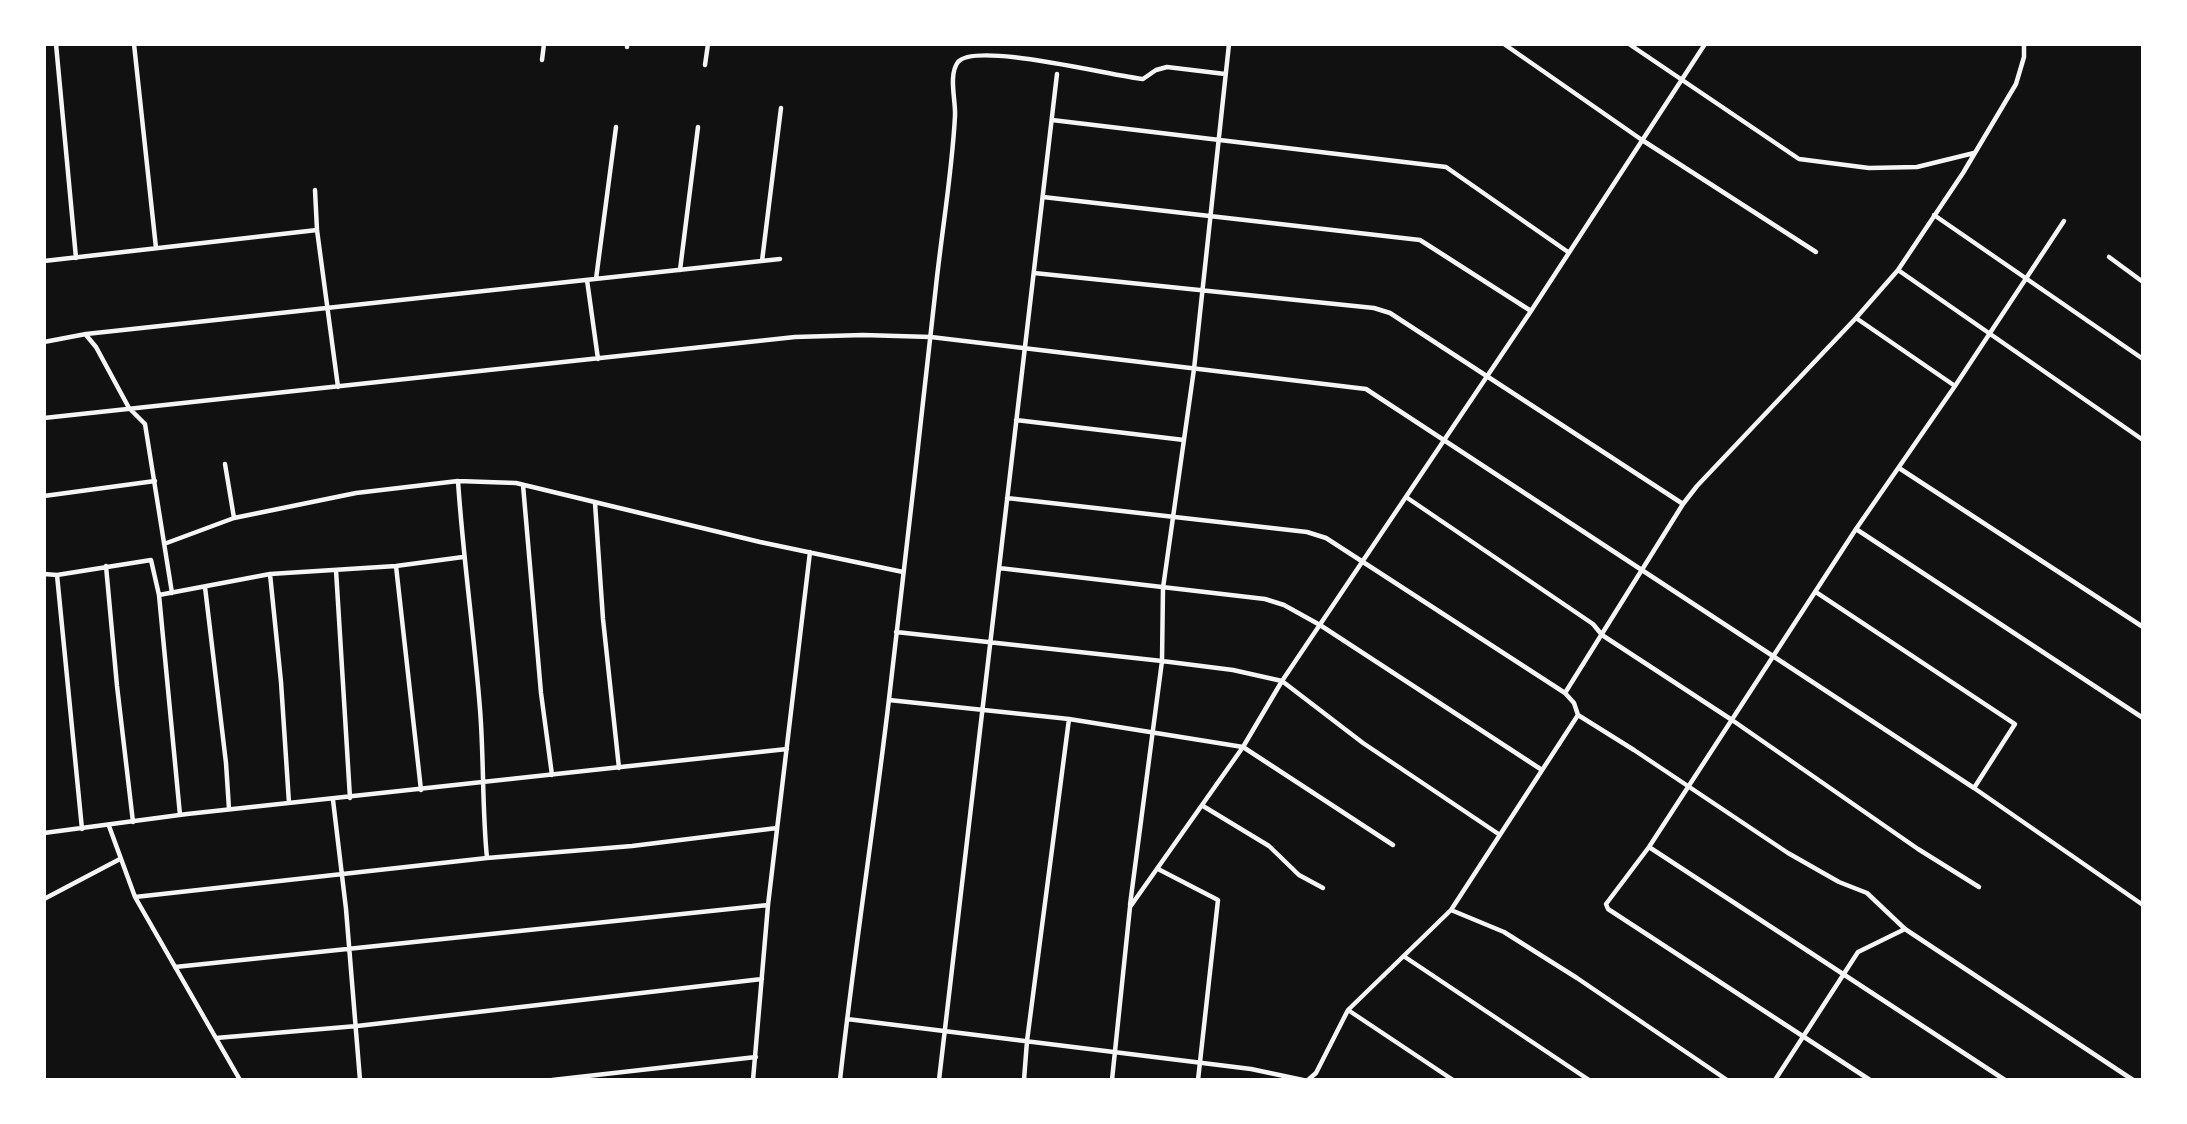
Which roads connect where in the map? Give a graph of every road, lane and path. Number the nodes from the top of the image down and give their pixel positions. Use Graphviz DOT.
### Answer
graph roads {
  1 [pos="56,44"];
  2 [pos="134,44"];
  3 [pos="544,44"];
  4 [pos="708,44"];
  5 [pos="1229,44"];
  6 [pos="1504,44"];
  7 [pos="1629,44"];
  8 [pos="1705,44"];
  9 [pos="2024,44"];
  10 [pos="542,60"];
  11 [pos="705,65"];
  12 [pos="1057,74"];
  13 [pos="1226,74"];
  14 [pos="1683,79"];
  15 [pos="781,108"];
  16 [pos="1052,120"];
  17 [pos="616,127"];
  18 [pos="698,127"];
  19 [pos="1218,140"];
  20 [pos="1642,140"];
  21 [pos="1975,153"];
  22 [pos="315,190"];
  23 [pos="1043,197"];
  24 [pos="1934,215"];
  25 [pos="1210,216"];
  26 [pos="2064,221"];
  27 [pos="317,230"];
  28 [pos="156,248"];
  29 [pos="1568,251"];
  30 [pos="1816,252"];
  31 [pos="2109,257"];
  32 [pos="76,258"];
  33 [pos="780,259"];
  34 [pos="44,261"];
  35 [pos="762,261"];
  36 [pos="680,270"];
  37 [pos="1898,270"];
  38 [pos="1034,273"];
  39 [pos="2026,277"];
  40 [pos="596,279"];
  41 [pos="587,280"];
  42 [pos="2143,282"];
  43 [pos="1202,290"];
  44 [pos="327,308"];
  45 [pos="1531,311"];
  46 [pos="1856,318"];
  47 [pos="86,334"];
  48 [pos="1989,335"];
  49 [pos="931,337"];
  50 [pos="44,342"];
  51 [pos="1025,349"];
  52 [pos="598,359"];
  53 [pos="2143,359"];
  54 [pos="1194,369"];
  55 [pos="1487,375"];
  56 [pos="1955,386"];
  57 [pos="338,387"];
  58 [pos="129,408"];
  59 [pos="44,418"];
  60 [pos="1016,420"];
  61 [pos="1184,440"];
  62 [pos="1443,440"];
  63 [pos="2143,440"];
  64 [pos="225,464"];
  65 [pos="1899,468"];
  66 [pos="155,481"];
  67 [pos="458,481"];
  68 [pos="523,485"];
  69 [pos="44,496"];
  70 [pos="1406,497"];
  71 [pos="1007,498"];
  72 [pos="594,503"];
  73 [pos="1683,504"];
  74 [pos="1173,516"];
  75 [pos="234,518"];
  76 [pos="1856,529"];
  77 [pos="164,544"];
  78 [pos="810,552"];
  79 [pos="463,557"];
  80 [pos="1364,561"];
  81 [pos="106,566"];
  82 [pos="396,566"];
  83 [pos="999,568"];
  84 [pos="336,570"];
  85 [pos="1642,571"];
  86 [pos="902,572"];
  87 [pos="44,574"];
  88 [pos="270,574"];
  89 [pos="57,575"];
  90 [pos="205,587"];
  91 [pos="1163,588"];
  92 [pos="1816,592"];
  93 [pos="172,593"];
  94 [pos="159,595"];
  95 [pos="1320,625"];
  96 [pos="2143,627"];
  97 [pos="896,632"];
  98 [pos="1602,635"];
  99 [pos="990,641"];
  100 [pos="1773,656"];
  101 [pos="1162,661"];
  102 [pos="1282,681"];
  103 [pos="1565,693"];
  104 [pos="889,699"];
  105 [pos="982,711"];
  106 [pos="1578,715"];
  107 [pos="2143,718"];
  108 [pos="1069,719"];
  109 [pos="1732,720"];
  110 [pos="1153,731"];
  111 [pos="1243,747"];
  112 [pos="787,749"];
  113 [pos="619,768"];
  114 [pos="1542,770"];
  115 [pos="552,775"];
  116 [pos="481,783"];
  117 [pos="1687,786"];
  118 [pos="1974,788"];
  119 [pos="421,790"];
  120 [pos="350,798"];
  121 [pos="333,800"];
  122 [pos="289,803"];
  123 [pos="1203,806"];
  124 [pos="229,809"];
  125 [pos="180,815"];
  126 [pos="134,822"];
  127 [pos="109,826"];
  128 [pos="777,828"];
  129 [pos="82,829"];
  130 [pos="44,833"];
  131 [pos="1500,835"];
  132 [pos="1394,845"];
  133 [pos="1649,847"];
  134 [pos="487,858"];
  135 [pos="120,859"];
  136 [pos="1158,869"];
  137 [pos="342,874"];
  138 [pos="1979,887"];
  139 [pos="1323,888"];
  140 [pos="135,897"];
  141 [pos="44,899"];
  142 [pos="768,905"];
  143 [pos="2143,905"];
  144 [pos="1130,907"];
  145 [pos="1451,910"];
  146 [pos="1905,929"];
  147 [pos="349,950"];
  148 [pos="1405,957"];
  149 [pos="175,967"];
  150 [pos="1844,973"];
  151 [pos="762,979"];
  152 [pos="1348,1010"];
  153 [pos="847,1019"];
  154 [pos="357,1026"];
  155 [pos="945,1031"];
  156 [pos="216,1038"];
  157 [pos="1803,1038"];
  158 [pos="1027,1041"];
  159 [pos="1115,1052"];
  160 [pos="756,1057"];
  161 [pos="1200,1063"];
  162 [pos="1862,1078"];
  163 [pos="240,1080"];
  164 [pos="360,1080"];
  165 [pos="552,1080"];
  166 [pos="753,1080"];
  167 [pos="840,1080"];
  168 [pos="939,1080"];
  169 [pos="1024,1080"];
  170 [pos="1112,1080"];
  171 [pos="1198,1080"];
  172 [pos="1303,1080"];
  173 [pos="1308,1080"];
  174 [pos="1453,1080"];
  175 [pos="1589,1080"];
  176 [pos="1727,1080"];
  177 [pos="1775,1080"];
  178 [pos="1870,1080"];
  179 [pos="2005,1080"];
  180 [pos="2133,1080"];
  1 -- 32 [label="street"];
  2 -- 28 [label="street"];
  3 -- 10 [label="street"];
  4 -- 11 [label="street"];
  5 -- 13 [label="street"];
  6 -- 20 [label="street"];
  7 -- 14 [label="street"];
  8 -- 14 [label="street"];
  9 -- 21 [label="street"];
  12 -- 16 [label="street"];
  13 -- 19 [label="street"];
  13 -- 49 [label="street"];
  14 -- 20 [label="street"];
  14 -- 21 [label="street"];
  15 -- 35 [label="street"];
  16 -- 19 [label="street"];
  16 -- 23 [label="street"];
  17 -- 40 [label="street"];
  18 -- 36 [label="street"];
  19 -- 25 [label="street"];
  19 -- 29 [label="street"];
  20 -- 29 [label="street"];
  20 -- 30 [label="street"];
  21 -- 24 [label="street"];
  22 -- 27 [label="street"];
  23 -- 25 [label="street"];
  23 -- 38 [label="street"];
  24 -- 37 [label="street"];
  24 -- 39 [label="street"];
  25 -- 43 [label="street"];
  25 -- 45 [label="street"];
  26 -- 39 [label="street"];
  27 -- 28 [label="street"];
  27 -- 44 [label="street"];
  28 -- 32 [label="street"];
  29 -- 45 [label="street"];
  31 -- 42 [label="street"];
  32 -- 34 [label="street"];
  33 -- 35 [label="street"];
  35 -- 36 [label="street"];
  36 -- 40 [label="street"];
  37 -- 46 [label="street"];
  37 -- 48 [label="street"];
  38 -- 43 [label="street"];
  38 -- 51 [label="street"];
  39 -- 48 [label="street"];
  39 -- 53 [label="street"];
  40 -- 41 [label="street"];
  41 -- 44 [label="street"];
  41 -- 52 [label="street"];
  43 -- 54 [label="street"];
  43 -- 55 [label="street"];
  44 -- 47 [label="street"];
  44 -- 57 [label="street"];
  45 -- 55 [label="street"];
  46 -- 56 [label="street"];
  46 -- 73 [label="street"];
  47 -- 50 [label="street"];
  47 -- 58 [label="street"];
  48 -- 56 [label="street"];
  48 -- 63 [label="street"];
  49 -- 51 [label="street"];
  49 -- 52 [label="street"];
  49 -- 86 [label="street"];
  51 -- 54 [label="street"];
  51 -- 60 [label="street"];
  52 -- 57 [label="street"];
  54 -- 61 [label="street"];
  54 -- 62 [label="street"];
  55 -- 62 [label="street"];
  55 -- 73 [label="street"];
  56 -- 65 [label="street"];
  57 -- 58 [label="street"];
  58 -- 59 [label="street"];
  58 -- 66 [label="street"];
  60 -- 61 [label="street"];
  60 -- 71 [label="street"];
  61 -- 74 [label="street"];
  62 -- 70 [label="street"];
  62 -- 85 [label="street"];
  64 -- 75 [label="street"];
  65 -- 76 [label="street"];
  65 -- 96 [label="street"];
  66 -- 69 [label="street"];
  66 -- 77 [label="street"];
  67 -- 68 [label="street"];
  67 -- 75 [label="street"];
  67 -- 79 [label="street"];
  68 -- 72 [label="street"];
  68 -- 115 [label="street"];
  70 -- 80 [label="street"];
  70 -- 98 [label="street"];
  71 -- 74 [label="street"];
  71 -- 83 [label="street"];
  72 -- 78 [label="street"];
  72 -- 113 [label="street"];
  73 -- 85 [label="street"];
  74 -- 80 [label="street"];
  74 -- 91 [label="street"];
  75 -- 77 [label="street"];
  76 -- 92 [label="street"];
  76 -- 107 [label="street"];
  77 -- 93 [label="street"];
  78 -- 86 [label="street"];
  78 -- 112 [label="street"];
  79 -- 82 [label="street"];
  79 -- 116 [label="street"];
  80 -- 95 [label="street"];
  80 -- 103 [label="street"];
  81 -- 89 [label="street"];
  81 -- 94 [label="street"];
  81 -- 126 [label="street"];
  82 -- 84 [label="street"];
  82 -- 119 [label="street"];
  83 -- 91 [label="street"];
  83 -- 99 [label="street"];
  84 -- 88 [label="street"];
  84 -- 120 [label="street"];
  85 -- 98 [label="street"];
  85 -- 100 [label="street"];
  86 -- 97 [label="street"];
  87 -- 89 [label="street"];
  88 -- 90 [label="street"];
  88 -- 122 [label="street"];
  89 -- 129 [label="street"];
  90 -- 93 [label="street"];
  90 -- 124 [label="street"];
  91 -- 95 [label="street"];
  91 -- 101 [label="street"];
  92 -- 100 [label="street"];
  92 -- 118 [label="street"];
  93 -- 94 [label="street"];
  94 -- 125 [label="street"];
  95 -- 102 [label="street"];
  95 -- 114 [label="street"];
  97 -- 99 [label="street"];
  97 -- 104 [label="street"];
  98 -- 103 [label="street"];
  98 -- 109 [label="street"];
  99 -- 101 [label="street"];
  99 -- 105 [label="street"];
  100 -- 109 [label="street"];
  100 -- 118 [label="street"];
  101 -- 102 [label="street"];
  101 -- 110 [label="street"];
  102 -- 111 [label="street"];
  102 -- 131 [label="street"];
  103 -- 106 [label="street"];
  104 -- 105 [label="street"];
  104 -- 153 [label="street"];
  105 -- 108 [label="street"];
  105 -- 155 [label="street"];
  106 -- 114 [label="street"];
  106 -- 117 [label="street"];
  108 -- 110 [label="street"];
  108 -- 158 [label="street"];
  109 -- 117 [label="street"];
  109 -- 138 [label="street"];
  110 -- 111 [label="street"];
  110 -- 144 [label="street"];
  111 -- 123 [label="street"];
  111 -- 132 [label="street"];
  112 -- 113 [label="street"];
  112 -- 128 [label="street"];
  113 -- 115 [label="street"];
  114 -- 131 [label="street"];
  115 -- 116 [label="street"];
  116 -- 119 [label="street"];
  116 -- 134 [label="street"];
  117 -- 133 [label="street"];
  117 -- 146 [label="street"];
  118 -- 143 [label="street"];
  119 -- 120 [label="street"];
  120 -- 121 [label="street"];
  121 -- 122 [label="street"];
  121 -- 137 [label="street"];
  122 -- 124 [label="street"];
  123 -- 136 [label="street"];
  123 -- 139 [label="street"];
  124 -- 125 [label="street"];
  125 -- 126 [label="street"];
  126 -- 127 [label="street"];
  127 -- 129 [label="street"];
  127 -- 135 [label="street"];
  128 -- 134 [label="street"];
  128 -- 142 [label="street"];
  129 -- 130 [label="street"];
  131 -- 145 [label="street"];
  133 -- 150 [label="street"];
  133 -- 157 [label="street"];
  134 -- 137 [label="street"];
  135 -- 140 [label="street"];
  135 -- 141 [label="street"];
  136 -- 144 [label="street"];
  136 -- 161 [label="street"];
  137 -- 140 [label="street"];
  137 -- 147 [label="street"];
  140 -- 149 [label="street"];
  142 -- 147 [label="street"];
  142 -- 151 [label="street"];
  144 -- 159 [label="street"];
  145 -- 148 [label="street"];
  145 -- 176 [label="street"];
  146 -- 150 [label="street"];
  146 -- 180 [label="street"];
  147 -- 149 [label="street"];
  147 -- 154 [label="street"];
  148 -- 152 [label="street"];
  148 -- 175 [label="street"];
  149 -- 156 [label="street"];
  150 -- 157 [label="street"];
  150 -- 179 [label="street"];
  151 -- 154 [label="street"];
  151 -- 160 [label="street"];
  152 -- 173 [label="street"];
  152 -- 174 [label="street"];
  153 -- 155 [label="street"];
  153 -- 167 [label="street"];
  154 -- 156 [label="street"];
  154 -- 164 [label="street"];
  155 -- 158 [label="street"];
  155 -- 168 [label="street"];
  156 -- 163 [label="street"];
  157 -- 162 [label="street"];
  157 -- 177 [label="street"];
  158 -- 159 [label="street"];
  158 -- 169 [label="street"];
  159 -- 161 [label="street"];
  159 -- 170 [label="street"];
  160 -- 165 [label="street"];
  160 -- 166 [label="street"];
  161 -- 171 [label="street"];
  161 -- 172 [label="street"];
  162 -- 178 [label="street"];
}
